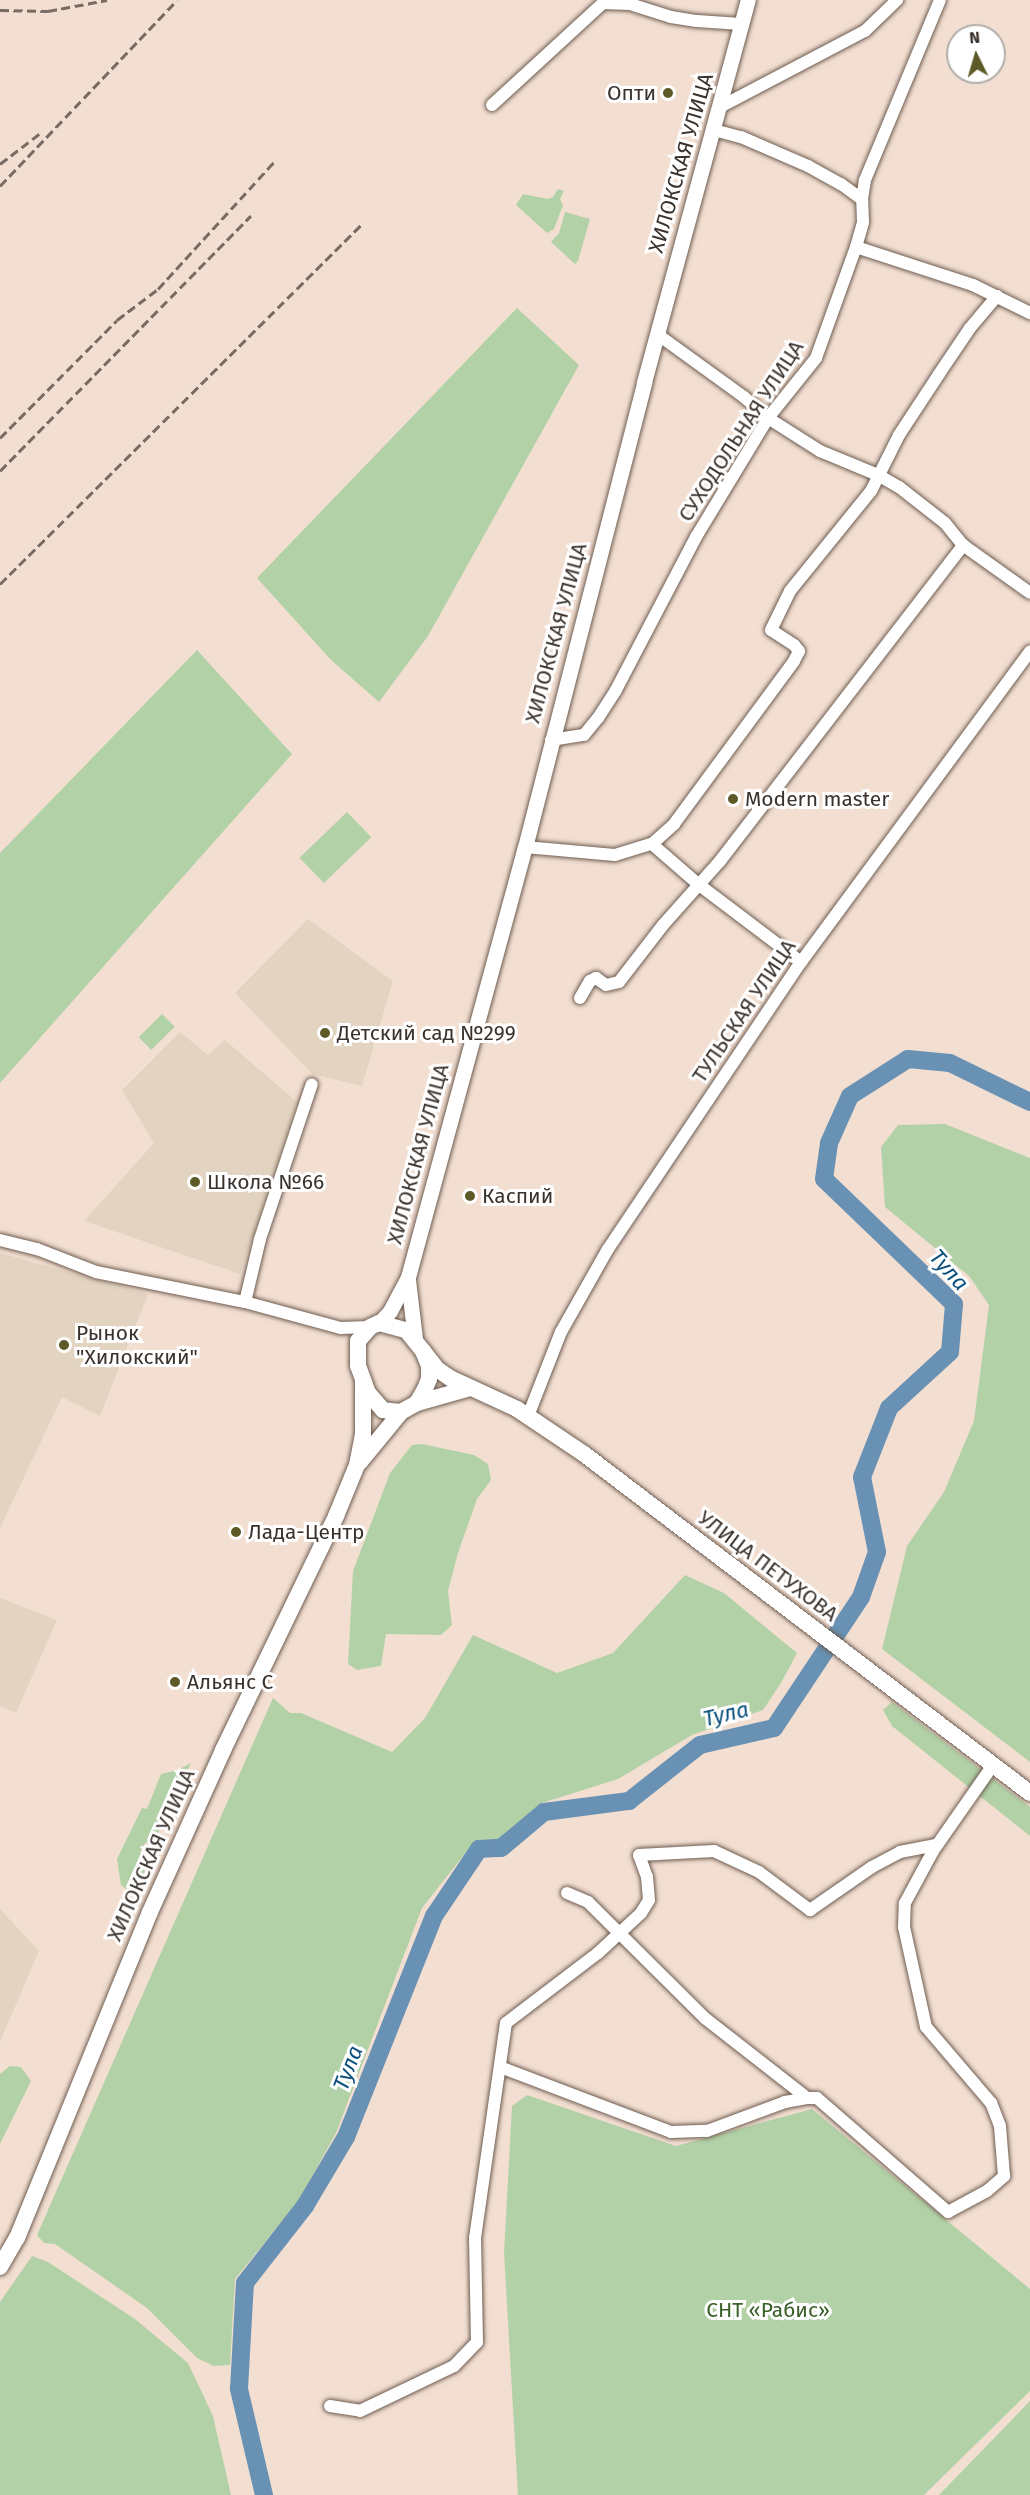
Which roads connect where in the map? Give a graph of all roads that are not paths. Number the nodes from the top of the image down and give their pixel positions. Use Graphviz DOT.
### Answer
graph roads {
  1 [pos="748,0"];
  2 [pos="897,0"];
  3 [pos="940,0"];
  4 [pos="741,24"];
  5 [pos="492,105"];
  6 [pos="720,106"];
  7 [pos="714,130"];
  8 [pos="862,200"];
  9 [pos="856,247"];
  10 [pos="997,296"];
  11 [pos="1030,313"];
  12 [pos="657,334"];
  13 [pos="768,418"];
  14 [pos="878,475"];
  15 [pos="963,545"];
  16 [pos="1030,593"];
  17 [pos="1030,651"];
  18 [pos="551,740"];
  19 [pos="652,844"];
  20 [pos="525,847"];
  21 [pos="698,884"];
  22 [pos="801,962"];
  23 [pos="580,998"];
  24 [pos="312,1084"];
  25 [pos="0,1240"];
  26 [pos="408,1277"];
  27 [pos="245,1302"];
  28 [pos="375,1325"];
  29 [pos="341,1328"];
  30 [pos="419,1345"];
  31 [pos="357,1350"];
  32 [pos="363,1382"];
  33 [pos="470,1388"];
  34 [pos="417,1403"];
  35 [pos="401,1412"];
  36 [pos="528,1416"];
  37 [pos="357,1466"];
  38 [pos="993,1765"];
  39 [pos="1030,1793"];
  40 [pos="937,1845"];
  41 [pos="567,1893"];
  42 [pos="620,1933"];
  43 [pos="500,2067"];
  44 [pos="807,2098"];
  45 [pos="0,2267"];
  46 [pos="330,2406"];
  1 -- 4 [label="main road, ХИЛОКСКАЯ УЛИЦА"];
  2 -- 6 [label="street"];
  3 -- 8 [label="street, СУХОДОЛЬНАЯ УЛИЦА"];
  4 -- 5 [label="street"];
  4 -- 6 [label="main road, ХИЛОКСКАЯ УЛИЦА"];
  6 -- 7 [label="main road, ХИЛОКСКАЯ УЛИЦА"];
  7 -- 8 [label="street"];
  7 -- 12 [label="main road, ХИЛОКСКАЯ УЛИЦА"];
  8 -- 9 [label="street, СУХОДОЛЬНАЯ УЛИЦА"];
  9 -- 10 [label="street"];
  9 -- 13 [label="street, СУХОДОЛЬНАЯ УЛИЦА"];
  10 -- 11 [label="street"];
  10 -- 14 [label="street"];
  12 -- 13 [label="street"];
  12 -- 18 [label="main road, ХИЛОКСКАЯ УЛИЦА"];
  13 -- 14 [label="street"];
  13 -- 18 [label="street, СУХОДОЛЬНАЯ УЛИЦА"];
  14 -- 15 [label="street"];
  14 -- 19 [label="street"];
  15 -- 16 [label="street"];
  15 -- 21 [label="street"];
  17 -- 22 [label="street, ТУЛЬСКАЯ УЛИЦА"];
  18 -- 20 [label="main road, ХИЛОКСКАЯ УЛИЦА"];
  19 -- 20 [label="street"];
  19 -- 21 [label="street"];
  20 -- 26 [label="main road, ХИЛОКСКАЯ УЛИЦА"];
  21 -- 22 [label="street"];
  21 -- 23 [label="street"];
  22 -- 36 [label="street, ТУЛЬСКАЯ УЛИЦА"];
  24 -- 27 [label="street"];
  25 -- 27 [label="street"];
  26 -- 28 [label="main road"];
  26 -- 30 [label="main road"];
  27 -- 29 [label="street"];
  28 -- 29 [label="street"];
  28 -- 30 [label="highway"];
  28 -- 31 [label="highway"];
  29 -- 31 [label="street"];
  30 -- 33 [label="highway, УЛИЦА ПЕТУХОВА"];
  30 -- 34 [label="highway"];
  31 -- 32 [label="highway"];
  32 -- 35 [label="highway"];
  32 -- 37 [label="highway"];
  33 -- 34 [label="highway"];
  33 -- 36 [label="highway, УЛИЦА ПЕТУХОВА"];
  34 -- 35 [label="highway"];
  35 -- 37 [label="highway"];
  36 -- 38 [label="highway, УЛИЦА ПЕТУХОВА"];
  37 -- 45 [label="highway, ХИЛОКСКАЯ УЛИЦА"];
  38 -- 39 [label="highway, УЛИЦА ПЕТУХОВА"];
  38 -- 40 [label="street"];
  40 -- 42 [label="street"];
  40 -- 44 [label="street"];
  41 -- 42 [label="street"];
  42 -- 43 [label="street"];
  42 -- 44 [label="street"];
  43 -- 44 [label="street"];
  43 -- 46 [label="street"];
}
